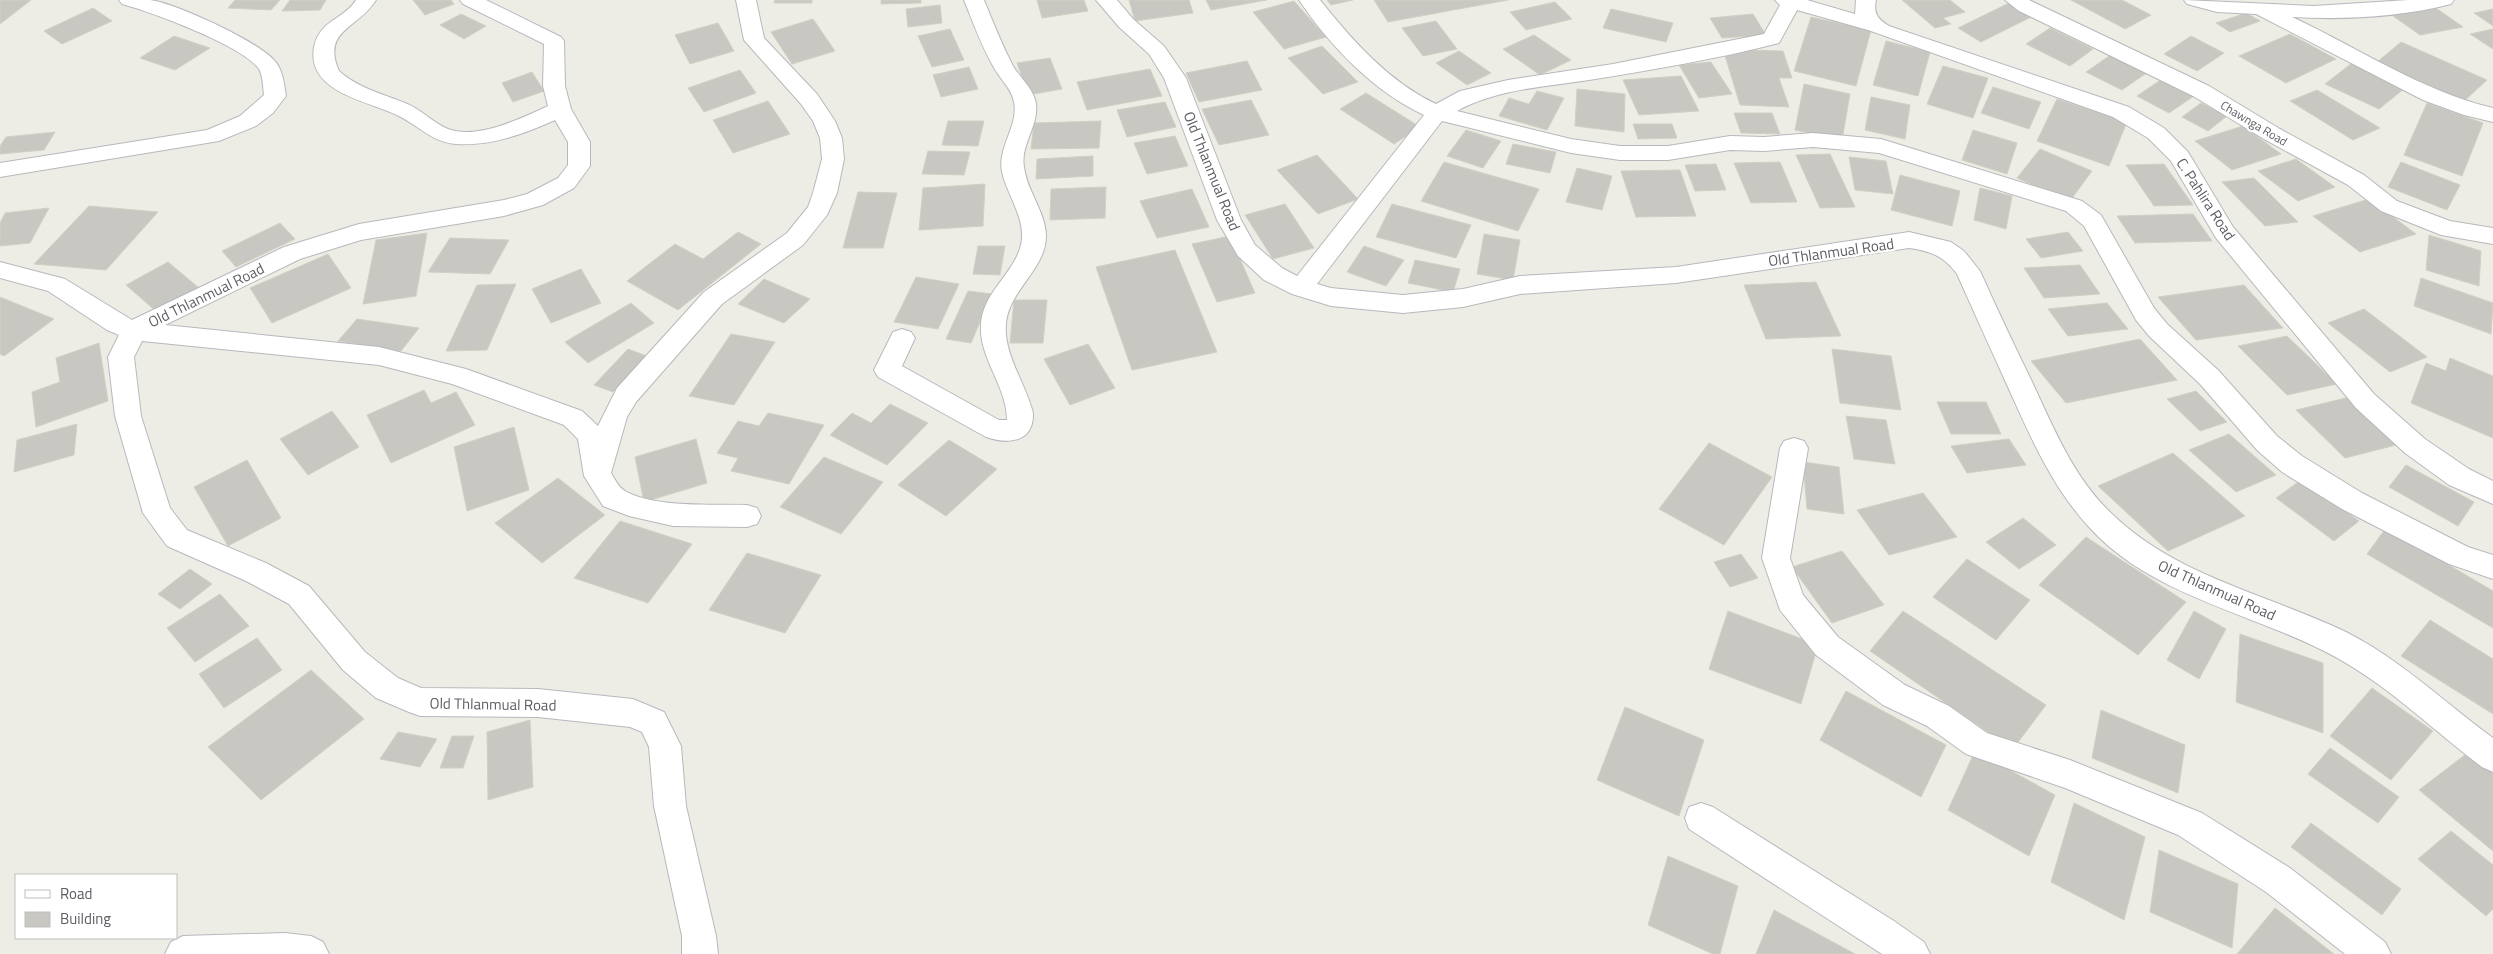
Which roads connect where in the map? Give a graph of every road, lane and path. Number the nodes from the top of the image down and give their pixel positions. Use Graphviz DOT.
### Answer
graph roads {
  1 [pos="129,0"];
  2 [pos="366,0"];
  3 [pos="470,0"];
  4 [pos="746,0"];
  5 [pos="974,0"];
  6 [pos="1106,0"];
  7 [pos="1309,0"];
  8 [pos="1866,0"];
  9 [pos="2016,0"];
  10 [pos="2194,0"];
  11 [pos="2444,0"];
  12 [pos="1788,1"];
  13 [pos="2259,8"];
  14 [pos="1872,25"];
  15 [pos="560,108"];
  16 [pos="1437,113"];
  17 [pos="2493,115"];
  18 [pos="0,170"];
  19 [pos="2493,236"];
  20 [pos="0,270"];
  21 [pos="1301,288"];
  22 [pos="134,331"];
  23 [pos="902,338"];
  24 [pos="1794,448"];
  25 [pos="598,476"];
  26 [pos="2493,493"];
  27 [pos="747,516"];
  28 [pos="2493,567"];
  29 [pos="2493,756"];
  30 [pos="1701,818"];
  31 [pos="183,954"];
  32 [pos="311,954"];
  33 [pos="700,954"];
  34 [pos="1912,954"];
  35 [pos="2373,954"];
  1 -- 18 [label="street"];
  2 -- 15 [label="street"];
  3 -- 15 [label="street, Old Thlanmual Road"];
  4 -- 25 [label="street"];
  5 -- 23 [label="street"];
  6 -- 21 [label="street, Old Thlanmual Road"];
  7 -- 16 [label="street"];
  8 -- 14 [label="street"];
  9 -- 19 [label="street, Chawnga Road"];
  10 -- 13 [label="street"];
  11 -- 13 [label="street"];
  12 -- 14 [label="street, C. Pahlira Road"];
  12 -- 16 [label="street"];
  13 -- 17 [label="street"];
  14 -- 26 [label="street, C. Pahlira Road"];
  15 -- 22 [label="street, Old Thlanmual Road"];
  16 -- 21 [label="street"];
  16 -- 28 [label="street"];
  20 -- 22 [label="street"];
  21 -- 29 [label="street, Old Thlanmual Road"];
  22 -- 25 [label="street"];
  22 -- 33 [label="street, Old Thlanmual Road"];
  24 -- 35 [label="street"];
  25 -- 27 [label="street"];
  30 -- 34 [label="street"];
  31 -- 32 [label="street"];
}
